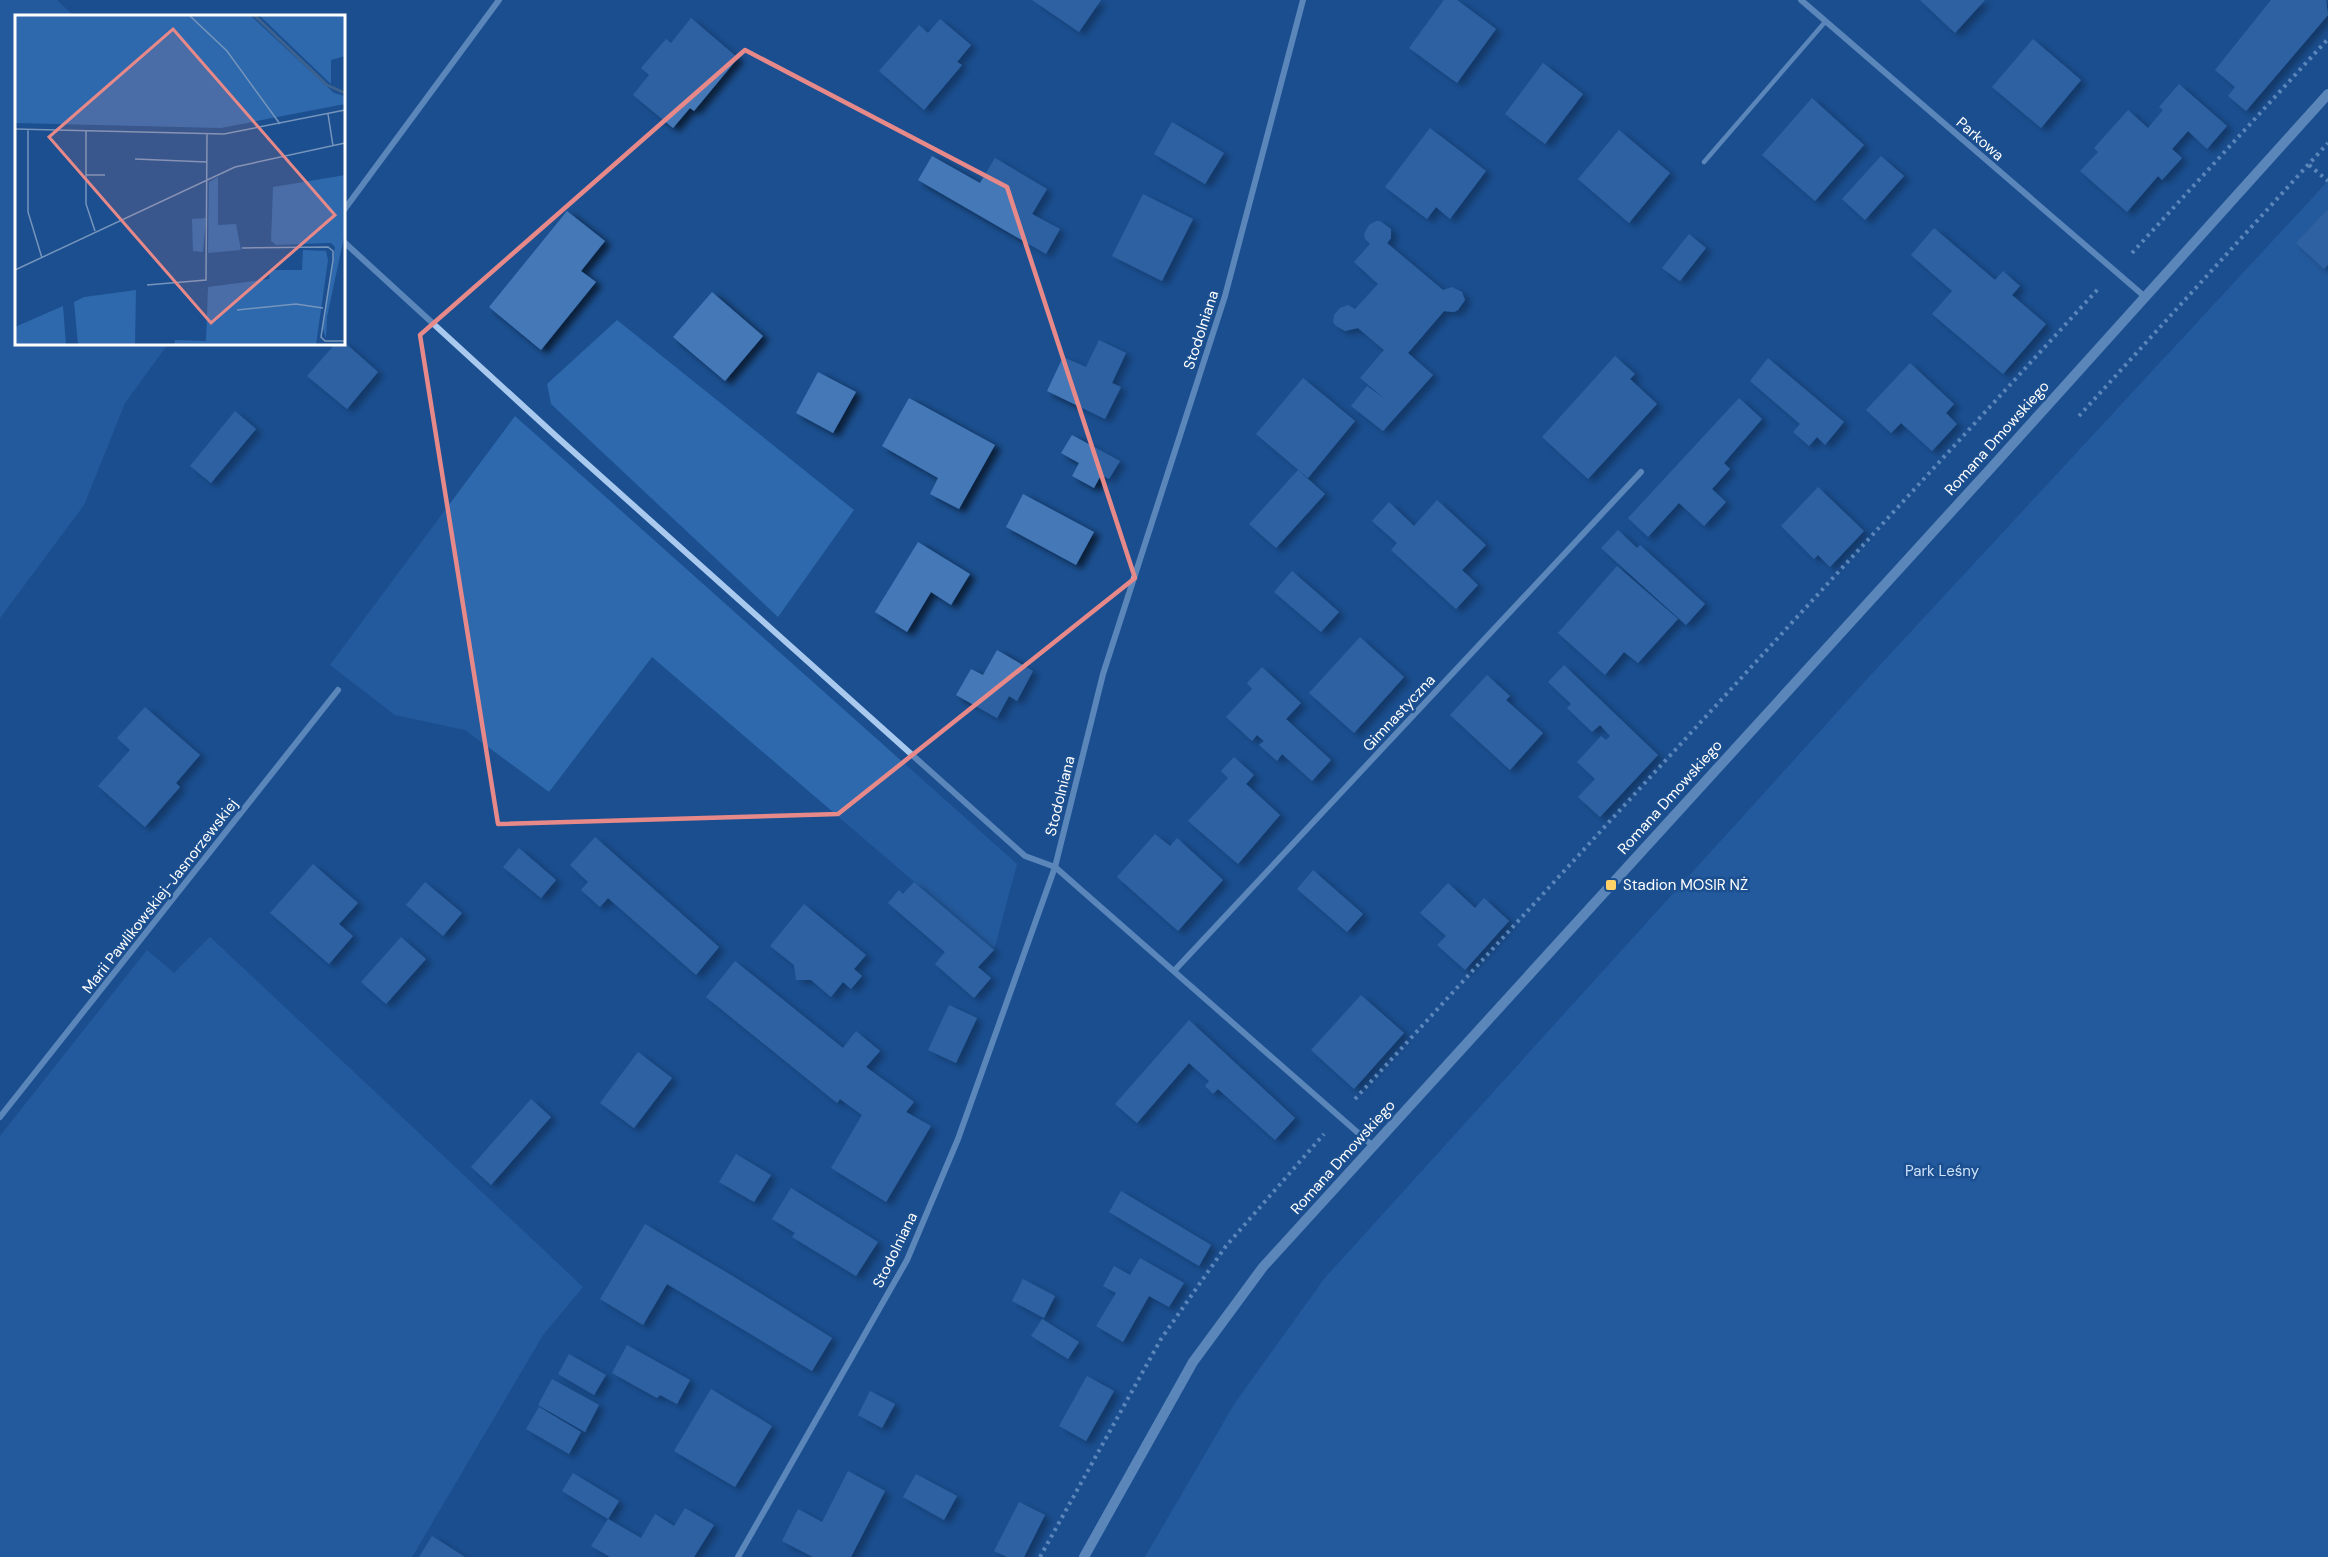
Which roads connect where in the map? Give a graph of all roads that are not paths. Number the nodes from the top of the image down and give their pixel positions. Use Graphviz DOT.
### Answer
graph roads {
  1 [pos="500,0"];
  2 [pos="1303,0"];
  3 [pos="1801,0"];
  4 [pos="1825,22"];
  5 [pos="2328,94"];
  6 [pos="1704,162"];
  7 [pos="345,209"];
  8 [pos="345,243"];
  9 [pos="2144,296"];
  10 [pos="1641,472"];
  11 [pos="338,690"];
  12 [pos="1055,867"];
  13 [pos="1174,971"];
  14 [pos="0,1117"];
  15 [pos="1373,1146"];
  16 [pos="738,1557"];
  17 [pos="1084,1557"];
  1 -- 7 [label="street"];
  2 -- 12 [label="street, Stodolniana"];
  3 -- 4 [label="street, Parkowa"];
  4 -- 6 [label="lane"];
  4 -- 9 [label="street, Parkowa"];
  5 -- 9 [label="street, Romana Dmowskiego"];
  8 -- 12 [label="street"];
  9 -- 15 [label="street, Romana Dmowskiego"];
  10 -- 13 [label="street, Gimnastyczna"];
  11 -- 14 [label="street, Marii Pawlikowskiej-Jasnorzewskiej"];
  12 -- 13 [label="street"];
  12 -- 16 [label="street, Stodolniana"];
  13 -- 15 [label="street"];
  15 -- 17 [label="street, Romana Dmowskiego"];
}
